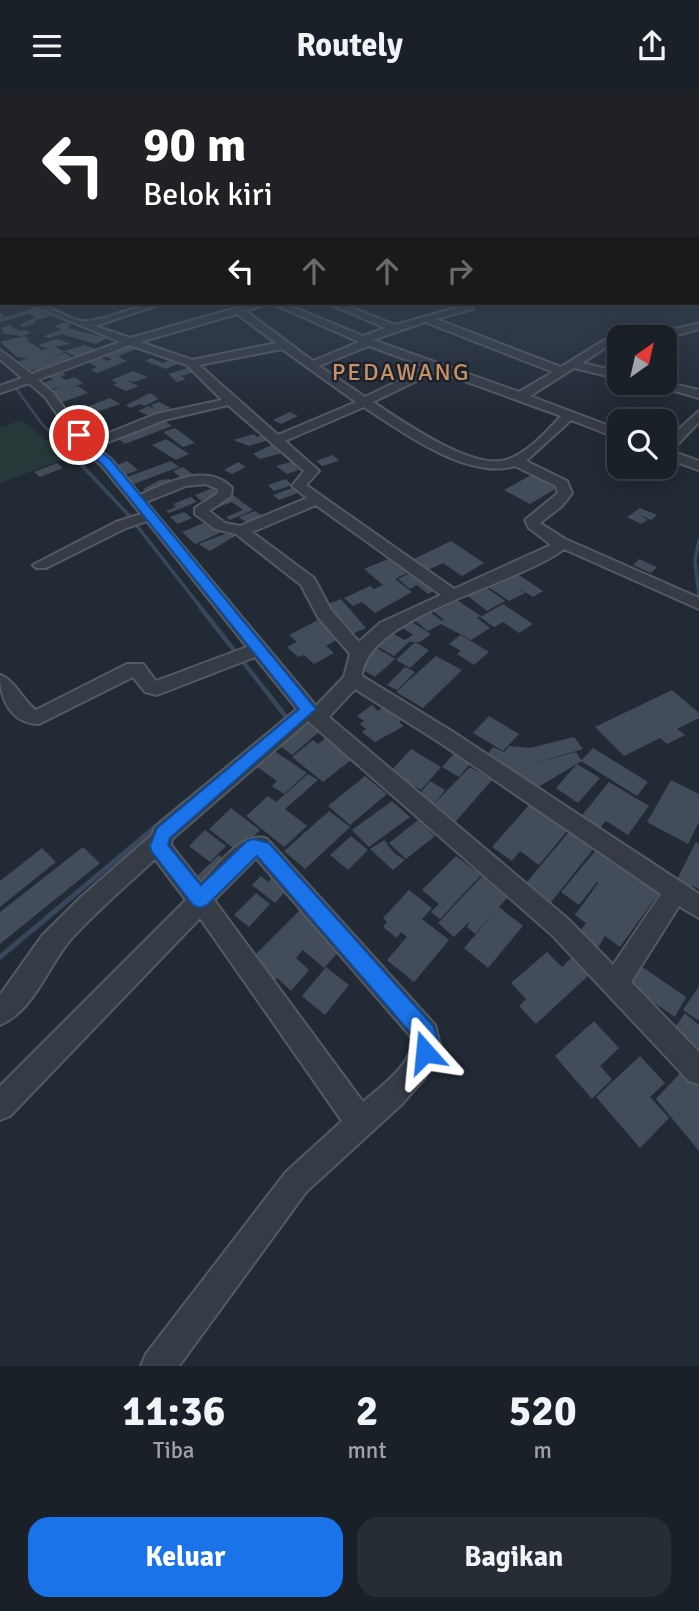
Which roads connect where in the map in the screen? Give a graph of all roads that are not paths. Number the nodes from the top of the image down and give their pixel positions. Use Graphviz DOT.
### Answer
graph roads {
  1 [pos="37,305"];
  2 [pos="153,305"];
  3 [pos="258,305"];
  4 [pos="280,305"];
  5 [pos="337,305"];
  6 [pos="469,307"];
  7 [pos="239,311"];
  8 [pos="425,318"];
  9 [pos="85,326"];
  10 [pos="699,326"];
  11 [pos="394,328"];
  12 [pos="132,341"];
  13 [pos="365,341"];
  14 [pos="284,345"];
  15 [pos="0,353"];
  16 [pos="191,363"];
  17 [pos="309,365"];
  18 [pos="434,368"];
  19 [pos="570,369"];
  20 [pos="607,374"];
  21 [pos="30,378"];
  22 [pos="677,389"];
  23 [pos="0,390"];
  24 [pos="699,394"];
  25 [pos="523,395"];
  26 [pos="232,401"];
  27 [pos="363,403"];
  28 [pos="570,414"];
  29 [pos="699,415"];
  30 [pos="607,430"];
  31 [pos="677,438"];
  32 [pos="278,439"];
  33 [pos="87,446"];
  34 [pos="677,456"];
  35 [pos="516,461"];
  36 [pos="699,466"];
  37 [pos="489,467"];
  38 [pos="475,477"];
  39 [pos="317,499"];
  40 [pos="138,514"];
  41 [pos="241,531"];
  42 [pos="560,542"];
  43 [pos="41,565"];
  44 [pos="451,595"];
  45 [pos="699,604"];
  46 [pos="253,651"];
  47 [pos="359,653"];
  48 [pos="353,679"];
  49 [pos="0,682"];
  50 [pos="313,713"];
  51 [pos="158,842"];
  52 [pos="675,892"];
  53 [pos="200,900"];
  54 [pos="699,907"];
  55 [pos="615,984"];
  56 [pos="0,1012"];
  57 [pos="699,1071"];
  58 [pos="0,1106"];
  59 [pos="360,1123"];
  60 [pos="158,1366"];
  1 -- 9 [label="street"];
  2 -- 9 [label="street"];
  3 -- 7 [label="street"];
  4 -- 13 [label="street"];
  5 -- 11 [label="street"];
  6 -- 8 [label="street"];
  7 -- 12 [label="street"];
  7 -- 14 [label="street"];
  8 -- 11 [label="street"];
  8 -- 19 [label="street"];
  9 -- 12 [label="street"];
  10 -- 19 [label="street"];
  11 -- 13 [label="street"];
  12 -- 16 [label="street"];
  12 -- 21 [label="street"];
  13 -- 17 [label="street"];
  13 -- 18 [label="street"];
  14 -- 16 [label="street"];
  14 -- 17 [label="street"];
  15 -- 21 [label="street"];
  16 -- 26 [label="street"];
  17 -- 27 [label="street"];
  18 -- 25 [label="street"];
  18 -- 27 [label="street"];
  19 -- 20 [label="street"];
  19 -- 25 [label="street"];
  21 -- 23 [label="street"];
  21 -- 33 [label="street"];
  22 -- 24 [label="street"];
  25 -- 28 [label="street"];
  26 -- 32 [label="street"];
  26 -- 33 [label="street"];
  27 -- 32 [label="street"];
  27 -- 37 [label="street"];
  28 -- 30 [label="street"];
  28 -- 35 [label="street"];
  29 -- 31 [label="street"];
  32 -- 39 [label="street"];
  33 -- 40 [label="street"];
  34 -- 36 [label="street"];
  35 -- 37 [label="street"];
  35 -- 42 [label="street"];
  37 -- 38 [label="street"];
  39 -- 41 [label="street"];
  39 -- 44 [label="street"];
  40 -- 41 [label="street"];
  40 -- 43 [label="street"];
  40 -- 46 [label="street"];
  41 -- 47 [label="street"];
  42 -- 44 [label="street"];
  42 -- 45 [label="street"];
  44 -- 47 [label="street"];
  46 -- 49 [label="street"];
  46 -- 50 [label="street"];
  47 -- 48 [label="street"];
  48 -- 50 [label="street"];
  48 -- 52 [label="street"];
  50 -- 51 [label="street"];
  50 -- 55 [label="street"];
  51 -- 53 [label="street"];
  51 -- 56 [label="street"];
  52 -- 54 [label="street"];
  52 -- 55 [label="street"];
  53 -- 58 [label="street"];
  53 -- 59 [label="street"];
  53 -- 59 [label="street"];
  55 -- 57 [label="street"];
  59 -- 60 [label="street"];
}
